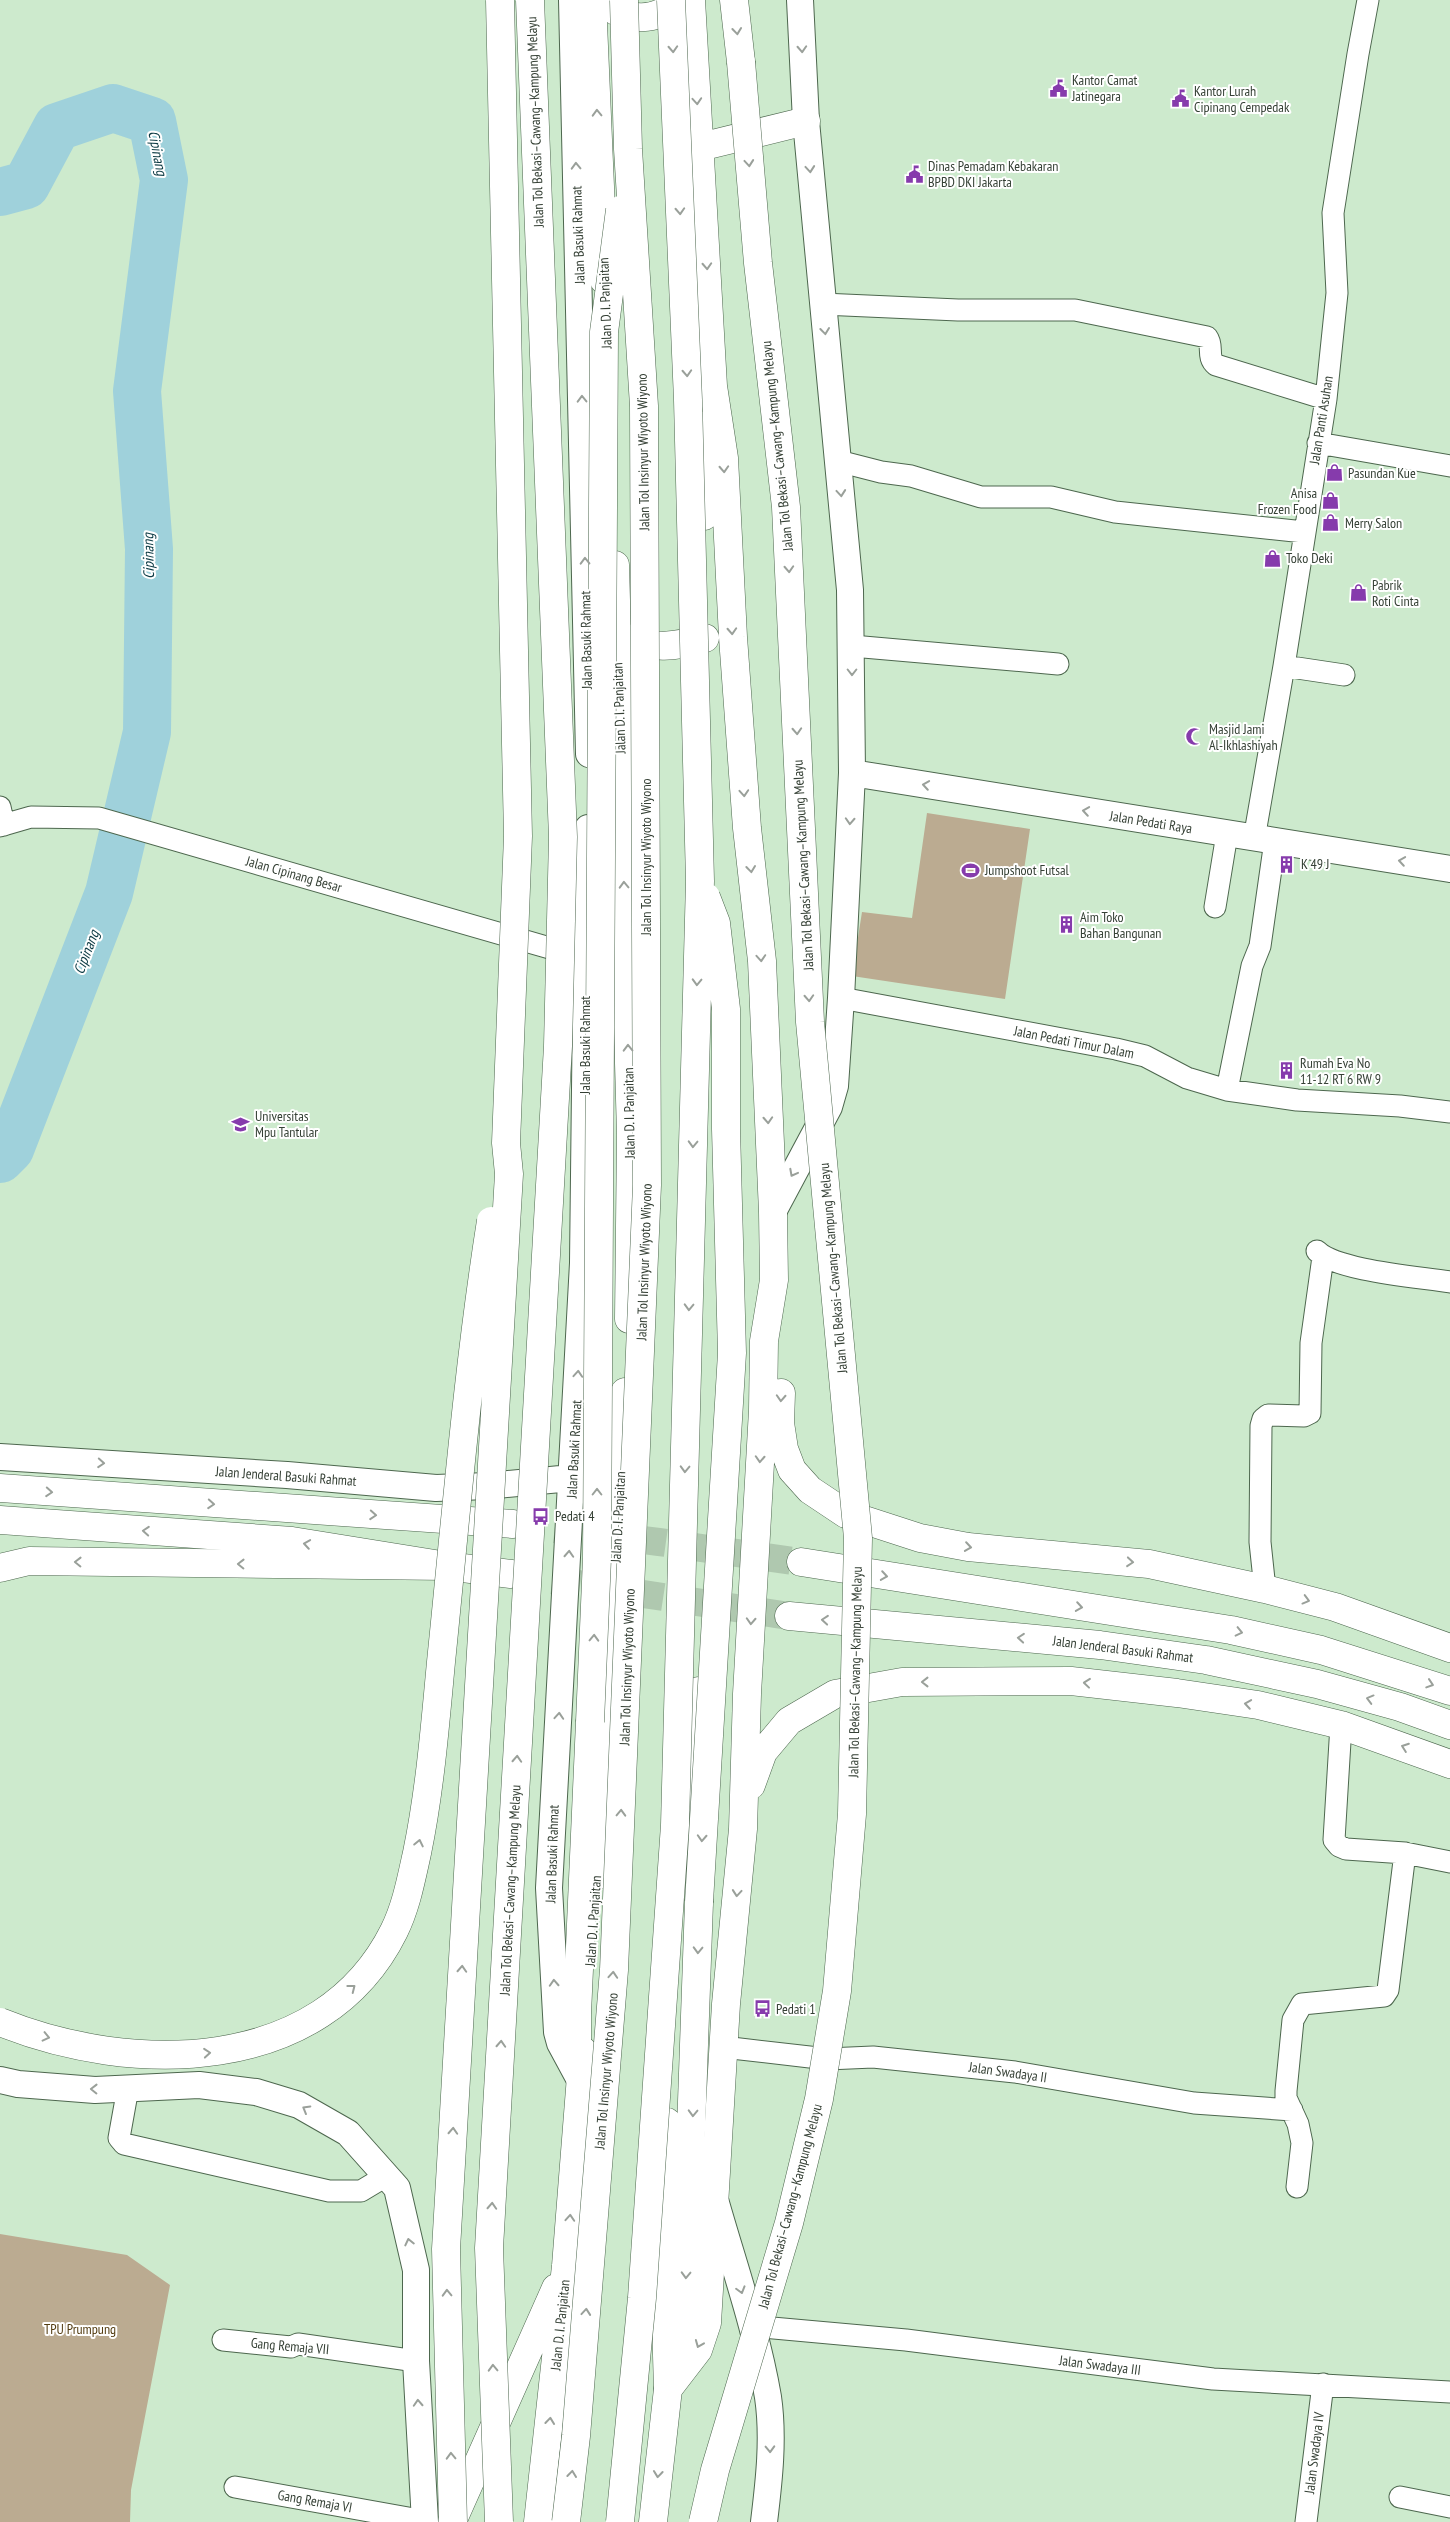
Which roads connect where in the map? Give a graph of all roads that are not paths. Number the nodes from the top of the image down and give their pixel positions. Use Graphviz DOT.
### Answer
graph roads {
  1 [pos="500,0"];
  2 [pos="530,0"];
  3 [pos="572,0"];
  4 [pos="592,0"];
  5 [pos="602,0"];
  6 [pos="624,0"];
  7 [pos="671,0"];
  8 [pos="677,0"];
  9 [pos="691,0"];
  10 [pos="734,0"];
  11 [pos="800,0"];
  12 [pos="1368,0"];
  13 [pos="806,121"];
  14 [pos="700,147"];
  15 [pos="628,149"];
  16 [pos="822,304"];
  17 [pos="713,386"];
  18 [pos="1326,399"];
  19 [pos="1318,443"];
  20 [pos="838,460"];
  21 [pos="1450,466"];
  22 [pos="1304,532"];
  23 [pos="617,634"];
  24 [pos="705,638"];
  25 [pos="852,646"];
  26 [pos="1058,664"];
  27 [pos="1284,666"];
  28 [pos="1344,675"];
  29 [pos="852,772"];
  30 [pos="1,819"];
  31 [pos="1227,834"];
  32 [pos="1264,840"];
  33 [pos="1450,869"];
  34 [pos="700,880"];
  35 [pos="1215,907"];
  36 [pos="585,958"];
  37 [pos="841,998"];
  38 [pos="1227,1090"];
  39 [pos="1450,1112"];
  40 [pos="506,1143"];
  41 [pos="773,1212"];
  42 [pos="774,1280"];
  43 [pos="1450,1282"];
  44 [pos="0,1457"];
  45 [pos="571,1478"];
  46 [pos="0,1488"];
  47 [pos="0,1520"];
  48 [pos="512,1524"];
  49 [pos="801,1562"];
  50 [pos="447,1566"];
  51 [pos="0,1568"];
  52 [pos="512,1574"];
  53 [pos="1265,1589"];
  54 [pos="789,1616"];
  55 [pos="1450,1648"];
  56 [pos="1450,1691"];
  57 [pos="1450,1725"];
  58 [pos="1341,1726"];
  59 [pos="1450,1764"];
  60 [pos="742,1810"];
  61 [pos="1405,1853"];
  62 [pos="1450,1862"];
  63 [pos="0,2022"];
  64 [pos="724,2047"];
  65 [pos="581,2079"];
  66 [pos="0,2080"];
  67 [pos="128,2088"];
  68 [pos="1292,2110"];
  69 [pos="386,2176"];
  70 [pos="1298,2187"];
  71 [pos="713,2192"];
  72 [pos="566,2266"];
  73 [pos="751,2326"];
  74 [pos="223,2340"];
  75 [pos="416,2361"];
  76 [pos="1323,2384"];
  77 [pos="668,2389"];
  78 [pos="1450,2392"];
  79 [pos="235,2487"];
  80 [pos="1400,2497"];
  81 [pos="1450,2508"];
  82 [pos="425,2522"];
  83 [pos="453,2522"];
  84 [pos="499,2522"];
  85 [pos="538,2522"];
  86 [pos="566,2522"];
  87 [pos="620,2522"];
  88 [pos="653,2522"];
  89 [pos="703,2522"];
  90 [pos="764,2522"];
  91 [pos="1306,2522"];
  1 -- 40 [label="main road, bridge"];
  84 -- 2 [label="main road, Jalan Tol Bekasi–Cawang–Kampung Melayu, one-way, bridge"];
  36 -- 3 [label="street, Jalan Basuki Rahmat, one-way"];
  23 -- 4 [label="main road, Jalan D. I. Panjaitan, one-way"];
  5 -- 8 [label="main road"];
  6 -- 15 [label="main road, Jalan Tol Insinyur Wiyoto Wiyono, bridge"];
  7 -- 34 [label="main road, one-way, bridge"];
  9 -- 14 [label="main road, one-way"];
  10 -- 89 [label="main road, Jalan Tol Bekasi–Cawang–Kampung Melayu, one-way, bridge"];
  11 -- 13 [label="street, one-way"];
  12 -- 18 [label="street, Jalan Panti Asuhan"];
  13 -- 14 [label="main road"];
  13 -- 16 [label="street, one-way"];
  14 -- 17 [label="main road, one-way"];
  65 -- 15 [label="main road, one-way, bridge"];
  86 -- 15 [label="main road, Jalan Tol Insinyur Wiyoto Wiyono, one-way, bridge"];
  16 -- 18 [label="street"];
  16 -- 20 [label="street, one-way"];
  17 -- 24 [label="main road"];
  17 -- 41 [label="main road, one-way"];
  18 -- 19 [label="street, Jalan Panti Asuhan"];
  19 -- 21 [label="street"];
  19 -- 22 [label="street, Jalan Panti Asuhan"];
  20 -- 22 [label="street"];
  20 -- 25 [label="street, one-way"];
  22 -- 27 [label="street, Jalan Panti Asuhan"];
  23 -- 24 [label="main road"];
  65 -- 23 [label="main road, Jalan D. I. Panjaitan, one-way"];
  24 -- 77 [label="main road"];
  25 -- 26 [label="street"];
  25 -- 29 [label="street, one-way"];
  27 -- 28 [label="street"];
  27 -- 32 [label="street, Jalan Panti Asuhan"];
  31 -- 29 [label="street, Jalan Pedati Raya, one-way"];
  29 -- 37 [label="street, one-way"];
  30 -- 36 [label="street, Jalan Cipinang Besar"];
  31 -- 32 [label="street, Jalan Pedati Raya"];
  31 -- 35 [label="street"];
  33 -- 32 [label="street, Jalan Pedati Raya, one-way"];
  32 -- 38 [label="street, Jalan Panti Asuhan"];
  34 -- 77 [label="main road, one-way, bridge"];
  34 -- 87 [label="main road, one-way, bridge"];
  45 -- 36 [label="street, Jalan Basuki Rahmat, one-way"];
  37 -- 38 [label="street, Jalan Pedati Timur Dalam"];
  37 -- 41 [label="street, one-way"];
  38 -- 39 [label="street, Jalan Pedati Timur Dalam"];
  63 -- 40 [label="main road, one-way, bridge"];
  83 -- 40 [label="main road, one-way, bridge"];
  41 -- 42 [label="main road"];
  42 -- 53 [label="main road, one-way"];
  42 -- 60 [label="main road, one-way"];
  43 -- 53 [label="street"];
  44 -- 45 [label="street, Jalan Jenderal Basuki Rahmat, one-way"];
  65 -- 45 [label="street, Jalan Basuki Rahmat, one-way"];
  46 -- 48 [label="main road, one-way"];
  50 -- 47 [label="main road, one-way"];
  49 -- 56 [label="main road, one-way"];
  50 -- 51 [label="main road, one-way"];
  50 -- 52 [label="main road"];
  53 -- 55 [label="main road, one-way"];
  57 -- 54 [label="main road, Jalan Jenderal Basuki Rahmat, one-way"];
  59 -- 58 [label="main road, one-way"];
  58 -- 60 [label="main road, one-way"];
  58 -- 61 [label="street"];
  60 -- 64 [label="main road, one-way"];
  61 -- 62 [label="street"];
  61 -- 68 [label="street"];
  64 -- 68 [label="street, Jalan Swadaya II"];
  64 -- 71 [label="main road"];
  72 -- 65 [label="main road, Jalan D. I. Panjaitan, one-way"];
  67 -- 66 [label="street, one-way"];
  69 -- 67 [label="street, one-way"];
  67 -- 69 [label="street"];
  68 -- 70 [label="street"];
  75 -- 69 [label="street, one-way"];
  71 -- 73 [label="street, one-way"];
  71 -- 77 [label="main road, one-way"];
  72 -- 83 [label="main road"];
  85 -- 72 [label="main road, Jalan D. I. Panjaitan, one-way"];
  73 -- 76 [label="street, Jalan Swadaya III"];
  73 -- 90 [label="street, one-way"];
  74 -- 75 [label="street, Gang Remaja VII"];
  82 -- 75 [label="street, one-way"];
  76 -- 78 [label="street, Jalan Swadaya III"];
  76 -- 91 [label="street, Jalan Swadaya IV"];
  77 -- 88 [label="main road, one-way"];
  79 -- 82 [label="street, Gang Remaja VI"];
  80 -- 81 [label="street"];
}
